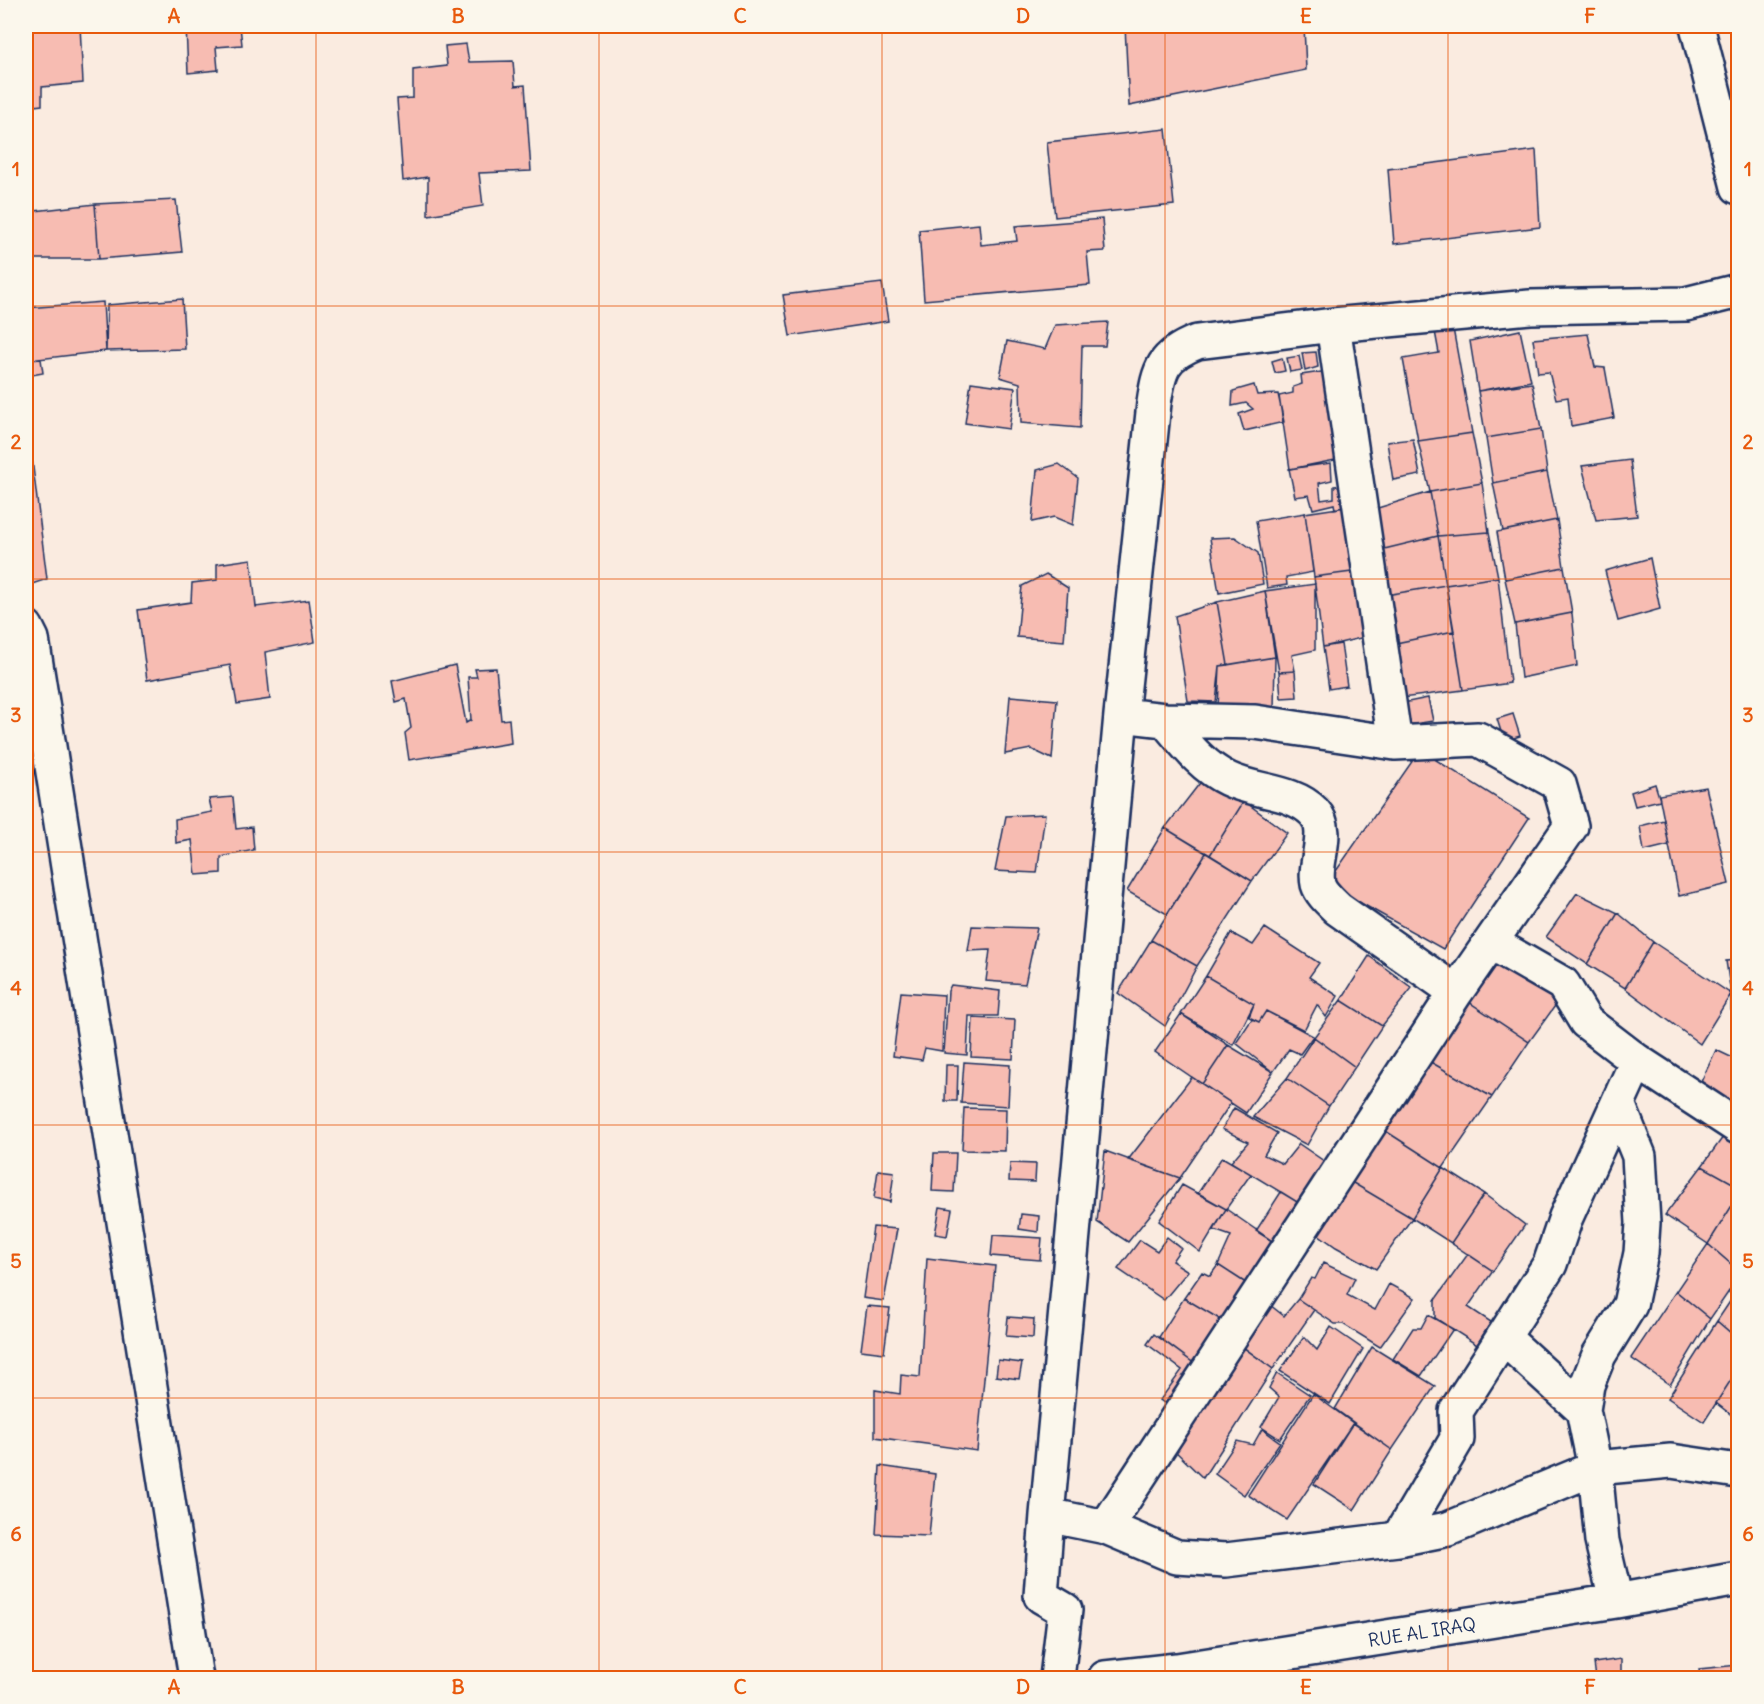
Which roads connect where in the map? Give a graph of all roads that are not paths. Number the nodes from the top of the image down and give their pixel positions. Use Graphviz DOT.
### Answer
graph roads {
  1 [pos="1697,26"];
  2 [pos="1738,187"];
  3 [pos="1738,291"];
  4 [pos="1333,325"];
  5 [pos="26,627"];
  6 [pos="1121,715"];
  7 [pos="1165,720"];
  8 [pos="1395,743"];
  9 [pos="1492,943"];
  10 [pos="1456,992"];
  11 [pos="1637,1060"];
  12 [pos="1618,1104"];
  13 [pos="1738,1127"];
  14 [pos="1503,1337"];
  15 [pos="1583,1410"];
  16 [pos="1595,1468"];
  17 [pos="1738,1471"];
  18 [pos="1047,1515"];
  19 [pos="1106,1527"];
  20 [pos="1398,1539"];
  21 [pos="1738,1579"];
  22 [pos="1616,1601"];
  23 [pos="1177,1675"];
  24 [pos="196,1678"];
  25 [pos="1057,1678"];
  26 [pos="1105,1678"];
  1 -- 2 [label="street"];
  3 -- 4 [label="street"];
  4 -- 6 [label="street"];
  4 -- 8 [label="street"];
  5 -- 24 [label="street"];
  6 -- 7 [label="street"];
  6 -- 18 [label="street"];
  7 -- 8 [label="street"];
  7 -- 10 [label="street"];
  8 -- 9 [label="street"];
  9 -- 10 [label="street"];
  9 -- 11 [label="street"];
  10 -- 19 [label="street"];
  11 -- 12 [label="street"];
  11 -- 13 [label="street"];
  12 -- 14 [label="street"];
  12 -- 15 [label="street"];
  14 -- 15 [label="street"];
  14 -- 20 [label="street"];
  15 -- 16 [label="street"];
  16 -- 17 [label="street"];
  16 -- 20 [label="street"];
  16 -- 22 [label="street"];
  18 -- 19 [label="street"];
  18 -- 25 [label="street"];
  19 -- 20 [label="street"];
  21 -- 22 [label="street, RUE AL IRAQ"];
  22 -- 23 [label="street, RUE AL IRAQ"];
  23 -- 26 [label="street, RUE AL IRAQ"];
}
